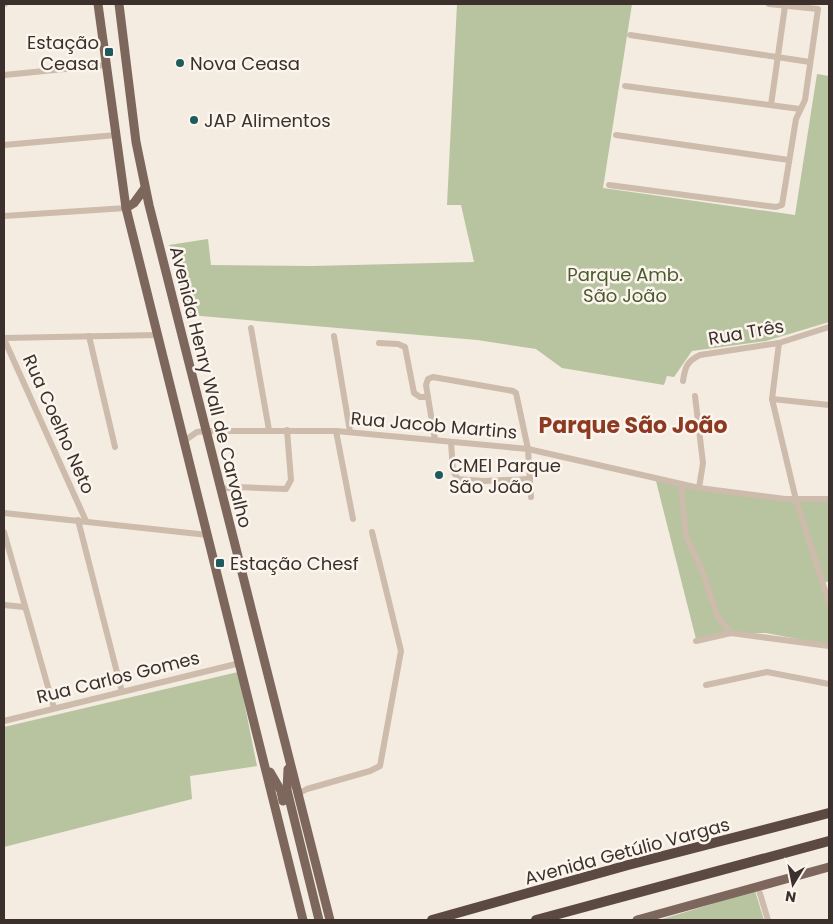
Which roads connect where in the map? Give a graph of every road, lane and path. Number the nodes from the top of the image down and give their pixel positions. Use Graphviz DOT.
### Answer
graph roads {
  1 [pos="98,4"];
  2 [pos="119,4"];
  3 [pos="769,4"];
  4 [pos="801,5"];
  5 [pos="785,6"];
  6 [pos="812,6"];
  7 [pos="630,35"];
  8 [pos="778,57"];
  9 [pos="810,62"];
  10 [pos="105,65"];
  11 [pos="4,75"];
  12 [pos="624,86"];
  13 [pos="771,105"];
  14 [pos="800,109"];
  15 [pos="116,135"];
  16 [pos="616,135"];
  17 [pos="4,145"];
  18 [pos="789,160"];
  19 [pos="609,184"];
  20 [pos="145,188"];
  21 [pos="126,208"];
  22 [pos="4,216"];
  23 [pos="829,326"];
  24 [pos="251,328"];
  25 [pos="158,335"];
  26 [pos="89,336"];
  27 [pos="334,336"];
  28 [pos="4,339"];
  29 [pos="379,343"];
  30 [pos="779,343"];
  31 [pos="683,381"];
  32 [pos="695,396"];
  33 [pos="428,397"];
  34 [pos="772,399"];
  35 [pos="829,405"];
  36 [pos="269,430"];
  37 [pos="287,430"];
  38 [pos="206,431"];
  39 [pos="336,431"];
  40 [pos="350,432"];
  41 [pos="435,440"];
  42 [pos="184,442"];
  43 [pos="451,442"];
  44 [pos="115,447"];
  45 [pos="528,449"];
  46 [pos="530,479"];
  47 [pos="681,485"];
  48 [pos="220,488"];
  49 [pos="699,488"];
  50 [pos="531,497"];
  51 [pos="796,499"];
  52 [pos="829,499"];
  53 [pos="4,513"];
  54 [pos="353,519"];
  55 [pos="78,520"];
  56 [pos="86,521"];
  57 [pos="4,532"];
  58 [pos="372,532"];
  59 [pos="208,535"];
  60 [pos="829,603"];
  61 [pos="4,605"];
  62 [pos="24,607"];
  63 [pos="731,633"];
  64 [pos="696,641"];
  65 [pos="829,646"];
  66 [pos="240,663"];
  67 [pos="829,684"];
  68 [pos="706,685"];
  69 [pos="122,692"];
  70 [pos="54,708"];
  71 [pos="4,721"];
  72 [pos="289,759"];
  73 [pos="266,766"];
  74 [pos="284,791"];
  75 [pos="298,794"];
  76 [pos="829,813"];
  77 [pos="829,842"];
  78 [pos="829,867"];
  79 [pos="758,886"];
  80 [pos="444,919"];
  81 [pos="303,920"];
  82 [pos="313,920"];
  83 [pos="319,920"];
  84 [pos="330,920"];
  85 [pos="432,920"];
  86 [pos="536,920"];
  87 [pos="637,920"];
  88 [pos="768,920"];
  1 -- 10 [label="main road"];
  2 -- 20 [label="main road, Avenida Henry Wall de Carvalho"];
  3 -- 5 [label="street"];
  4 -- 5 [label="street"];
  4 -- 6 [label="street"];
  5 -- 8 [label="street"];
  6 -- 9 [label="street"];
  7 -- 8 [label="street"];
  8 -- 9 [label="street"];
  8 -- 13 [label="street"];
  9 -- 14 [label="street"];
  10 -- 11 [label="street"];
  10 -- 15 [label="main road"];
  12 -- 13 [label="street"];
  13 -- 14 [label="street"];
  14 -- 18 [label="street"];
  15 -- 17 [label="street"];
  15 -- 21 [label="main road"];
  16 -- 18 [label="street"];
  18 -- 19 [label="street"];
  20 -- 21 [label="main road"];
  20 -- 38 [label="main road, Avenida Henry Wall de Carvalho"];
  21 -- 22 [label="street"];
  21 -- 25 [label="main road"];
  23 -- 30 [label="street, Rua Três"];
  24 -- 36 [label="street"];
  25 -- 26 [label="street"];
  25 -- 42 [label="main road"];
  26 -- 28 [label="street"];
  26 -- 44 [label="street"];
  27 -- 40 [label="street"];
  28 -- 56 [label="street, Rua Coelho Neto"];
  29 -- 33 [label="street"];
  30 -- 31 [label="street, Rua Três"];
  30 -- 34 [label="street"];
  32 -- 49 [label="street"];
  33 -- 41 [label="street"];
  33 -- 45 [label="street"];
  34 -- 35 [label="street"];
  34 -- 51 [label="street"];
  36 -- 37 [label="street, Rua Jacob Martins"];
  36 -- 38 [label="street, Rua Jacob Martins"];
  37 -- 39 [label="street, Rua Jacob Martins"];
  37 -- 48 [label="street"];
  38 -- 42 [label="street, Rua Jacob Martins"];
  38 -- 48 [label="main road, Avenida Henry Wall de Carvalho"];
  39 -- 40 [label="street, Rua Jacob Martins"];
  39 -- 54 [label="street"];
  40 -- 41 [label="street, Rua Jacob Martins"];
  41 -- 43 [label="street, Rua Jacob Martins"];
  42 -- 59 [label="main road"];
  43 -- 45 [label="street, Rua Jacob Martins"];
  43 -- 46 [label="street"];
  45 -- 46 [label="street"];
  45 -- 47 [label="street, Rua Jacob Martins"];
  46 -- 50 [label="street"];
  47 -- 49 [label="street, Rua Jacob Martins"];
  47 -- 63 [label="street"];
  48 -- 72 [label="main road, Avenida Henry Wall de Carvalho"];
  49 -- 51 [label="street, Rua Jacob Martins"];
  51 -- 52 [label="street, Rua Jacob Martins"];
  51 -- 60 [label="street"];
  53 -- 55 [label="street"];
  55 -- 56 [label="street"];
  55 -- 69 [label="street"];
  56 -- 59 [label="street"];
  57 -- 62 [label="street"];
  58 -- 75 [label="street"];
  59 -- 66 [label="main road"];
  61 -- 62 [label="street"];
  62 -- 70 [label="street"];
  63 -- 64 [label="street"];
  63 -- 65 [label="street"];
  66 -- 69 [label="street, Rua Carlos Gomes"];
  66 -- 73 [label="main road"];
  67 -- 68 [label="street"];
  69 -- 70 [label="street, Rua Carlos Gomes"];
  70 -- 71 [label="street, Rua Carlos Gomes"];
  72 -- 74 [label="main road"];
  72 -- 75 [label="main road, Avenida Henry Wall de Carvalho"];
  73 -- 74 [label="main road"];
  73 -- 81 [label="main road"];
  74 -- 82 [label="main road"];
  74 -- 83 [label="main road"];
  75 -- 84 [label="main road, Avenida Henry Wall de Carvalho"];
  76 -- 80 [label="highway, Avenida Getúlio Vargas"];
  77 -- 86 [label="highway"];
  78 -- 79 [label="main road"];
  79 -- 87 [label="main road"];
  79 -- 88 [label="street"];
  80 -- 85 [label="highway, Avenida Getúlio Vargas"];
}
